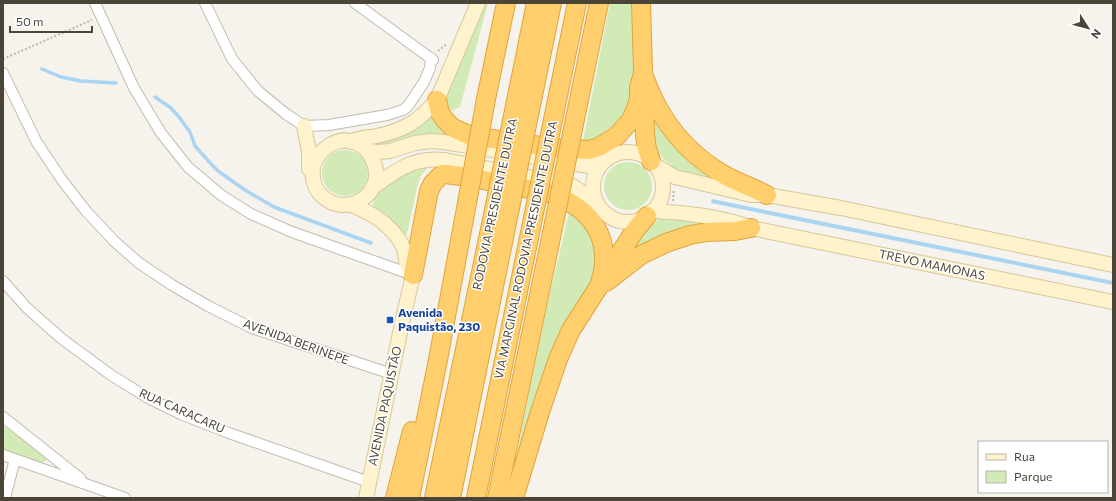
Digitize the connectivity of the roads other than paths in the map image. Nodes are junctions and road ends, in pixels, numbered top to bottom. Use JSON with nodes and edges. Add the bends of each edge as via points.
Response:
{"nodes":[{"id":1,"x":95,"y":3,"type":"edge"},
{"id":2,"x":205,"y":3,"type":"edge"},
{"id":3,"x":356,"y":3,"type":"edge"},
{"id":4,"x":478,"y":3,"type":"edge"},
{"id":5,"x":506,"y":3,"type":"edge"},
{"id":6,"x":536,"y":3,"type":"edge"},
{"id":7,"x":552,"y":3,"type":"edge"},
{"id":8,"x":577,"y":3,"type":"edge"},
{"id":9,"x":599,"y":3,"type":"edge"},
{"id":10,"x":641,"y":3,"type":"edge"},
{"id":11,"x":3,"y":72,"type":"edge"},
{"id":12,"x":643,"y":74,"type":"junction"},
{"id":13,"x":437,"y":100,"type":"junction"},
{"id":14,"x":523,"y":108,"type":"junction"},
{"id":15,"x":304,"y":126,"type":"junction"},
{"id":16,"x":351,"y":142,"type":"junction"},
{"id":17,"x":367,"y":150,"type":"junction"},
{"id":18,"x":605,"y":161,"type":"junction"},
{"id":19,"x":653,"y":164,"type":"junction"},
{"id":20,"x":313,"y":177,"type":"junction"},
{"id":21,"x":372,"y":188,"type":"junction"},
{"id":22,"x":768,"y":195,"type":"junction"},
{"id":23,"x":596,"y":202,"type":"junction"},
{"id":24,"x":350,"y":205,"type":"junction"},
{"id":25,"x":501,"y":211,"type":"junction"},
{"id":26,"x":650,"y":214,"type":"junction"},
{"id":27,"x":751,"y":228,"type":"junction"},
{"id":28,"x":1113,"y":265,"type":"edge"},
{"id":29,"x":413,"y":274,"type":"junction"},
{"id":30,"x":3,"y":281,"type":"edge"},
{"id":31,"x":599,"y":287,"type":"junction"},
{"id":32,"x":1113,"y":302,"type":"edge"},
{"id":33,"x":437,"y":365,"type":"junction"},
{"id":34,"x":392,"y":374,"type":"junction"},
{"id":35,"x":3,"y":417,"type":"edge"},
{"id":36,"x":3,"y":455,"type":"edge"},
{"id":37,"x":15,"y":459,"type":"junction"},
{"id":38,"x":369,"y":482,"type":"junction"},
{"id":39,"x":87,"y":484,"type":"junction"},
{"id":40,"x":6,"y":498,"type":"edge"},
{"id":41,"x":125,"y":498,"type":"edge"},
{"id":42,"x":366,"y":498,"type":"edge"},
{"id":43,"x":394,"y":498,"type":"edge"},
{"id":44,"x":410,"y":498,"type":"edge"},
{"id":45,"x":434,"y":498,"type":"edge"},
{"id":46,"x":451,"y":498,"type":"edge"},
{"id":47,"x":476,"y":498,"type":"edge"},
{"id":48,"x":497,"y":498,"type":"edge"},
{"id":49,"x":514,"y":498,"type":"edge"}],
"edges":[{"from":1,"to":29,"type":"street","via":[[134,88],[161,133],[188,167],[221,196],[251,214],[292,232]]},
{"from":2,"to":15,"type":"street","via":[[232,59],[249,81],[263,96]]},
{"from":3,"to":15,"type":"street","via":[[431,58],[430,68],[424,82],[403,110],[329,126]]},
{"from":4,"to":13,"type":"main road"},
{"from":5,"to":33,"type":"highway","bridge":true},
{"from":6,"to":14,"type":"highway","name":"RODOVIA PRESIDENTE DUTRA"},
{"from":7,"to":14,"type":"highway","name":"RODOVIA PRESIDENTE DUTRA"},
{"from":8,"to":47,"type":"highway","name":"VIA MARGINAL RODOVIA PRESIDENTE DUTRA","bridge":true},
{"from":9,"to":48,"type":"highway","bridge":true},
{"from":10,"to":12,"type":"highway"},
{"from":11,"to":34,"type":"street","name":"AVENIDA BERINEPE","via":[[36,141],[62,180],[86,211],[139,263],[208,306],[252,328]]},
{"from":12,"to":13,"type":"highway","via":[[639,99],[631,120],[617,136],[589,150],[471,136],[453,128],[445,120],[440,113]]},
{"from":12,"to":19,"type":"highway","via":[[645,135]]},
{"from":12,"to":22,"type":"highway","via":[[666,121],[691,151],[726,176]]},
{"from":13,"to":16,"type":"main road","via":[[418,120],[405,128],[357,138]]},
{"from":14,"to":25,"type":"highway","name":"RODOVIA PRESIDENTE DUTRA","bridge":true},
{"from":15,"to":20,"type":"main road","via":[[309,152],[308,167]]},
{"from":16,"to":17,"type":"main road"},
{"from":16,"to":20,"type":"main road","via":[[332,144],[321,152],[314,165]]},
{"from":17,"to":18,"type":"main road","via":[[390,151],[431,141],[590,166]]},
{"from":17,"to":21,"type":"main road","via":[[376,171]]},
{"from":18,"to":19,"type":"main road","via":[[616,154],[631,152],[645,157]]},
{"from":18,"to":23,"type":"main road","via":[[599,168],[593,185]]},
{"from":19,"to":22,"type":"main road","via":[[674,177],[751,195]]},
{"from":19,"to":26,"type":"main road","via":[[660,173],[662,186],[660,200]]},
{"from":20,"to":24,"type":"main road","via":[[317,189],[325,199],[336,204]]},
{"from":21,"to":23,"type":"main road","via":[[409,164],[435,159],[573,186]]},
{"from":21,"to":24,"type":"main road","via":[[364,198]]},
{"from":22,"to":28,"type":"main road"},
{"from":23,"to":26,"type":"main road","via":[[605,213],[616,220],[634,221]]},
{"from":24,"to":29,"type":"main road","via":[[386,224],[404,250]]},
{"from":25,"to":45,"type":"highway","name":"RODOVIA PRESIDENTE DUTRA"},
{"from":25,"to":46,"type":"highway","name":"RODOVIA PRESIDENTE DUTRA"},
{"from":26,"to":27,"type":"main road","name":"TREVO MAMONAS","via":[[667,212],[700,216],[737,222]]},
{"from":26,"to":31,"type":"highway","via":[[635,230]]},
{"from":27,"to":31,"type":"highway","via":[[690,235],[666,243],[641,256]]},
{"from":27,"to":32,"type":"main road","name":"TREVO MAMONAS"},
{"from":29,"to":31,"type":"highway","via":[[429,190],[442,174],[446,174],[549,193],[577,207],[598,229],[604,248],[604,264]]},
{"from":29,"to":34,"type":"main road","name":"AVENIDA PAQUISTÃO"},
{"from":30,"to":38,"type":"street","name":"RUA CARACARU","via":[[27,308],[62,339],[148,398],[184,415]]},
{"from":31,"to":49,"type":"highway","via":[[571,330],[558,359]]},
{"from":33,"to":43,"type":"highway","via":[[416,418]]},
{"from":33,"to":44,"type":"highway"},
{"from":34,"to":38,"type":"main road","name":"AVENIDA PAQUISTÃO"},
{"from":35,"to":39,"type":"street"},
{"from":36,"to":37,"type":"street"},
{"from":37,"to":39,"type":"street"},
{"from":37,"to":40,"type":"street"},
{"from":38,"to":42,"type":"main road","name":"AVENIDA PAQUISTÃO"},
{"from":39,"to":41,"type":"street"}]}
